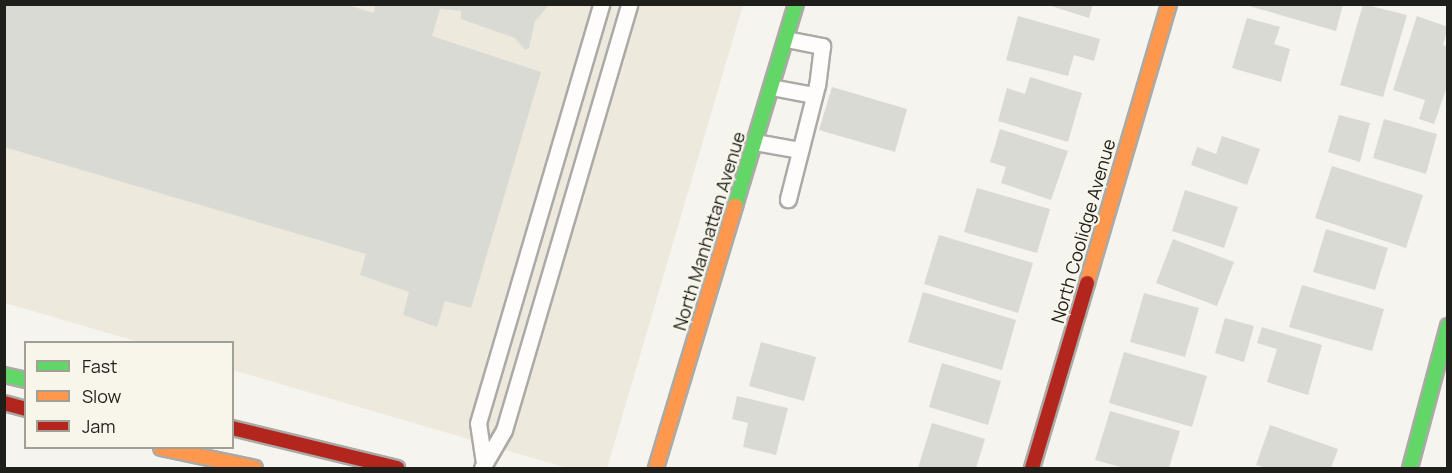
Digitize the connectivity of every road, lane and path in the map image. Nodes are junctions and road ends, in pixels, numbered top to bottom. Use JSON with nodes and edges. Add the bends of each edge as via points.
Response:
{"nodes":[{"id":1,"x":601,"y":4,"type":"edge"},
{"id":2,"x":629,"y":4,"type":"edge"},
{"id":3,"x":796,"y":4,"type":"edge"},
{"id":4,"x":1169,"y":4,"type":"edge"},
{"id":5,"x":786,"y":39,"type":"junction"},
{"id":6,"x":771,"y":87,"type":"junction"},
{"id":7,"x":814,"y":95,"type":"junction"},
{"id":8,"x":754,"y":142,"type":"junction"},
{"id":9,"x":800,"y":150,"type":"junction"},
{"id":10,"x":788,"y":199,"type":"dead end"},
{"id":11,"x":1448,"y":326,"type":"edge"},
{"id":12,"x":4,"y":375,"type":"edge"},
{"id":13,"x":24,"y":380,"type":"edge"},
{"id":14,"x":4,"y":403,"type":"edge"},
{"id":15,"x":24,"y":408,"type":"edge"},
{"id":16,"x":234,"y":428,"type":"edge"},
{"id":17,"x":170,"y":449,"type":"edge"},
{"id":18,"x":483,"y":466,"type":"edge"},
{"id":19,"x":255,"y":468,"type":"edge"},
{"id":20,"x":397,"y":468,"type":"edge"},
{"id":21,"x":656,"y":468,"type":"edge"},
{"id":22,"x":1032,"y":468,"type":"edge"},
{"id":23,"x":1410,"y":468,"type":"edge"}],
"edges":[{"from":1,"to":18,"type":"lane","via":[[478,423]]},
{"from":2,"to":18,"type":"lane","via":[[504,430]]},
{"from":3,"to":5,"type":"street","name":"North Manhattan Avenue"},
{"from":4,"to":22,"type":"street","name":"North Coolidge Avenue"},
{"from":5,"to":6,"type":"street","name":"North Manhattan Avenue"},
{"from":5,"to":7,"type":"lane","via":[[822,46]]},
{"from":6,"to":7,"type":"lane"},
{"from":6,"to":8,"type":"street","name":"North Manhattan Avenue"},
{"from":7,"to":9,"type":"lane"},
{"from":8,"to":9,"type":"lane"},
{"from":8,"to":21,"type":"street","name":"North Manhattan Avenue"},
{"from":9,"to":10,"type":"lane"},
{"from":11,"to":23,"type":"street"},
{"from":12,"to":13,"type":"street"},
{"from":14,"to":15,"type":"street"},
{"from":16,"to":20,"type":"street"},
{"from":17,"to":19,"type":"street"}]}
